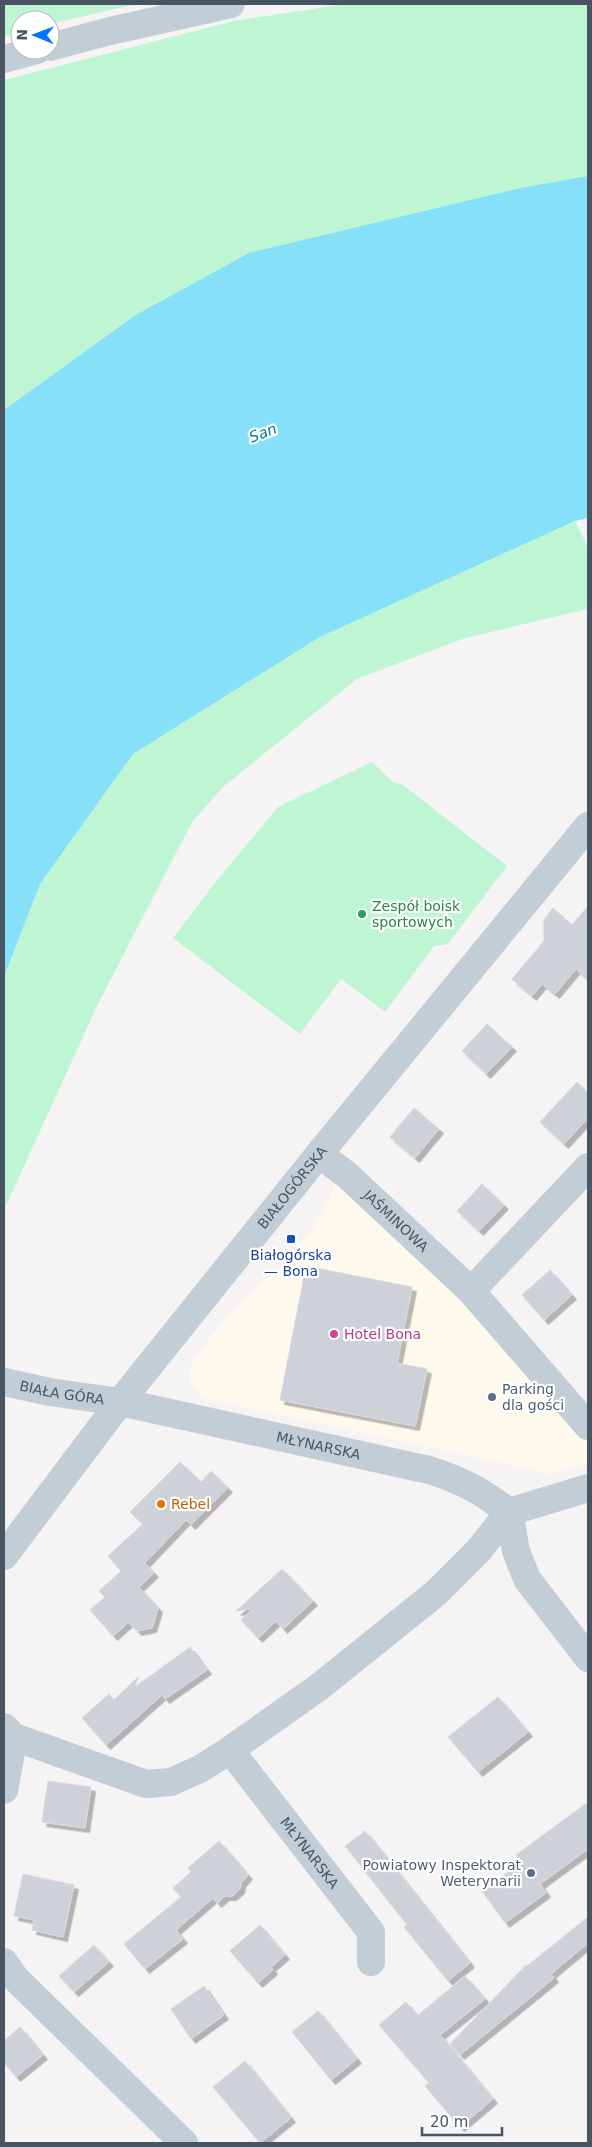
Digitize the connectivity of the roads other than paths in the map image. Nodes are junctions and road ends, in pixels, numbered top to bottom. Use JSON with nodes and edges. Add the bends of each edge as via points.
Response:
{"nodes":[{"id":1,"x":231,"y":4,"type":"edge"},
{"id":2,"x":60,"y":44,"type":"edge"},
{"id":3,"x":588,"y":826,"type":"edge"},
{"id":4,"x":319,"y":1154,"type":"junction"},
{"id":5,"x":588,"y":1167,"type":"edge"},
{"id":6,"x":471,"y":1291,"type":"junction"},
{"id":7,"x":4,"y":1382,"type":"edge"},
{"id":8,"x":120,"y":1402,"type":"junction"},
{"id":9,"x":588,"y":1426,"type":"edge"},
{"id":10,"x":588,"y":1488,"type":"edge"},
{"id":11,"x":509,"y":1512,"type":"junction"},
{"id":12,"x":4,"y":1556,"type":"edge"},
{"id":13,"x":588,"y":1658,"type":"edge"},
{"id":14,"x":9,"y":1732,"type":"edge"},
{"id":15,"x":230,"y":1750,"type":"junction"},
{"id":16,"x":4,"y":1790,"type":"edge"},
{"id":17,"x":4,"y":1962,"type":"edge"},
{"id":18,"x":371,"y":1962,"type":"dead end"},
{"id":19,"x":184,"y":2143,"type":"edge"}],
"edges":[{"from":1,"to":2,"type":"street"},
{"from":3,"to":4,"type":"street","name":"BIAŁOGÓRSKA"},
{"from":4,"to":6,"type":"street","name":"JAŚMINOWA","via":[[347,1175]]},
{"from":4,"to":8,"type":"street","name":"BIAŁOGÓRSKA"},
{"from":5,"to":6,"type":"street"},
{"from":6,"to":9,"type":"street","name":"JAŚMINOWA"},
{"from":7,"to":8,"type":"street","name":"BIAŁA GÓRA"},
{"from":8,"to":11,"type":"street","name":"MŁYNARSKA","via":[[428,1470],[478,1489]]},
{"from":8,"to":12,"type":"street","name":"BIAŁOGÓRSKA"},
{"from":10,"to":11,"type":"street"},
{"from":11,"to":13,"type":"street","via":[[516,1551],[527,1579]]},
{"from":11,"to":15,"type":"street","via":[[479,1550],[436,1593],[319,1688]]},
{"from":14,"to":15,"type":"street","via":[[146,1784],[171,1782]]},
{"from":14,"to":16,"type":"street"},
{"from":15,"to":18,"type":"street","name":"MŁYNARSKA","via":[[371,1932]]},
{"from":17,"to":19,"type":"street","via":[[16,1979]]}]}
